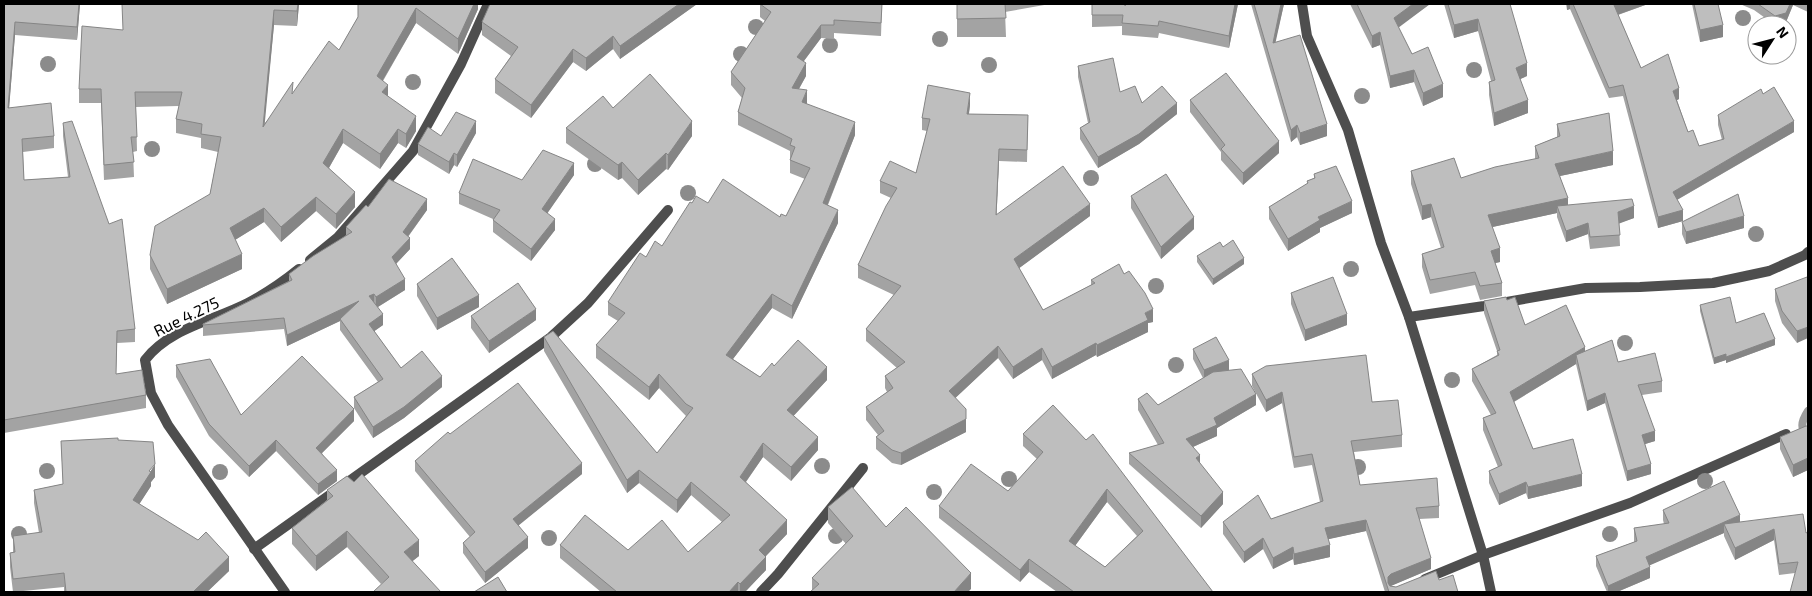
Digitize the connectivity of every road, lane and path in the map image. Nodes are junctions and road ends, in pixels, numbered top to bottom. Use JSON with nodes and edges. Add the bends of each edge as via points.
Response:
{"nodes":[{"id":1,"x":488,"y":4,"type":"edge"},
{"id":2,"x":1302,"y":4,"type":"edge"},
{"id":3,"x":668,"y":210,"type":"dead end"},
{"id":4,"x":1808,"y":252,"type":"edge"},
{"id":5,"x":1409,"y":317,"type":"junction"},
{"id":6,"x":1786,"y":434,"type":"edge"},
{"id":7,"x":863,"y":468,"type":"dead end"},
{"id":8,"x":254,"y":549,"type":"junction"},
{"id":9,"x":1483,"y":555,"type":"junction"},
{"id":10,"x":1419,"y":582,"type":"edge"},
{"id":11,"x":285,"y":592,"type":"edge"},
{"id":12,"x":761,"y":592,"type":"edge"},
{"id":13,"x":1491,"y":592,"type":"edge"}],
"edges":[{"from":1,"to":8,"type":"street","name":"Rue 4.275","via":[[461,64],[413,151],[338,237],[288,278],[248,303],[175,334],[154,348],[145,360],[151,393],[168,424]]},
{"from":2,"to":5,"type":"street","via":[[1307,36],[1348,130],[1381,243]]},
{"from":3,"to":8,"type":"street","via":[[588,303],[551,337]]},
{"from":4,"to":5,"type":"street","via":[[1768,270],[1713,283],[1586,288]]},
{"from":5,"to":9,"type":"street"},
{"from":6,"to":9,"type":"street","via":[[1630,503]]},
{"from":7,"to":12,"type":"street"},
{"from":8,"to":11,"type":"street","name":"Rue 4.275"},
{"from":9,"to":10,"type":"street"},
{"from":9,"to":13,"type":"street"}]}
